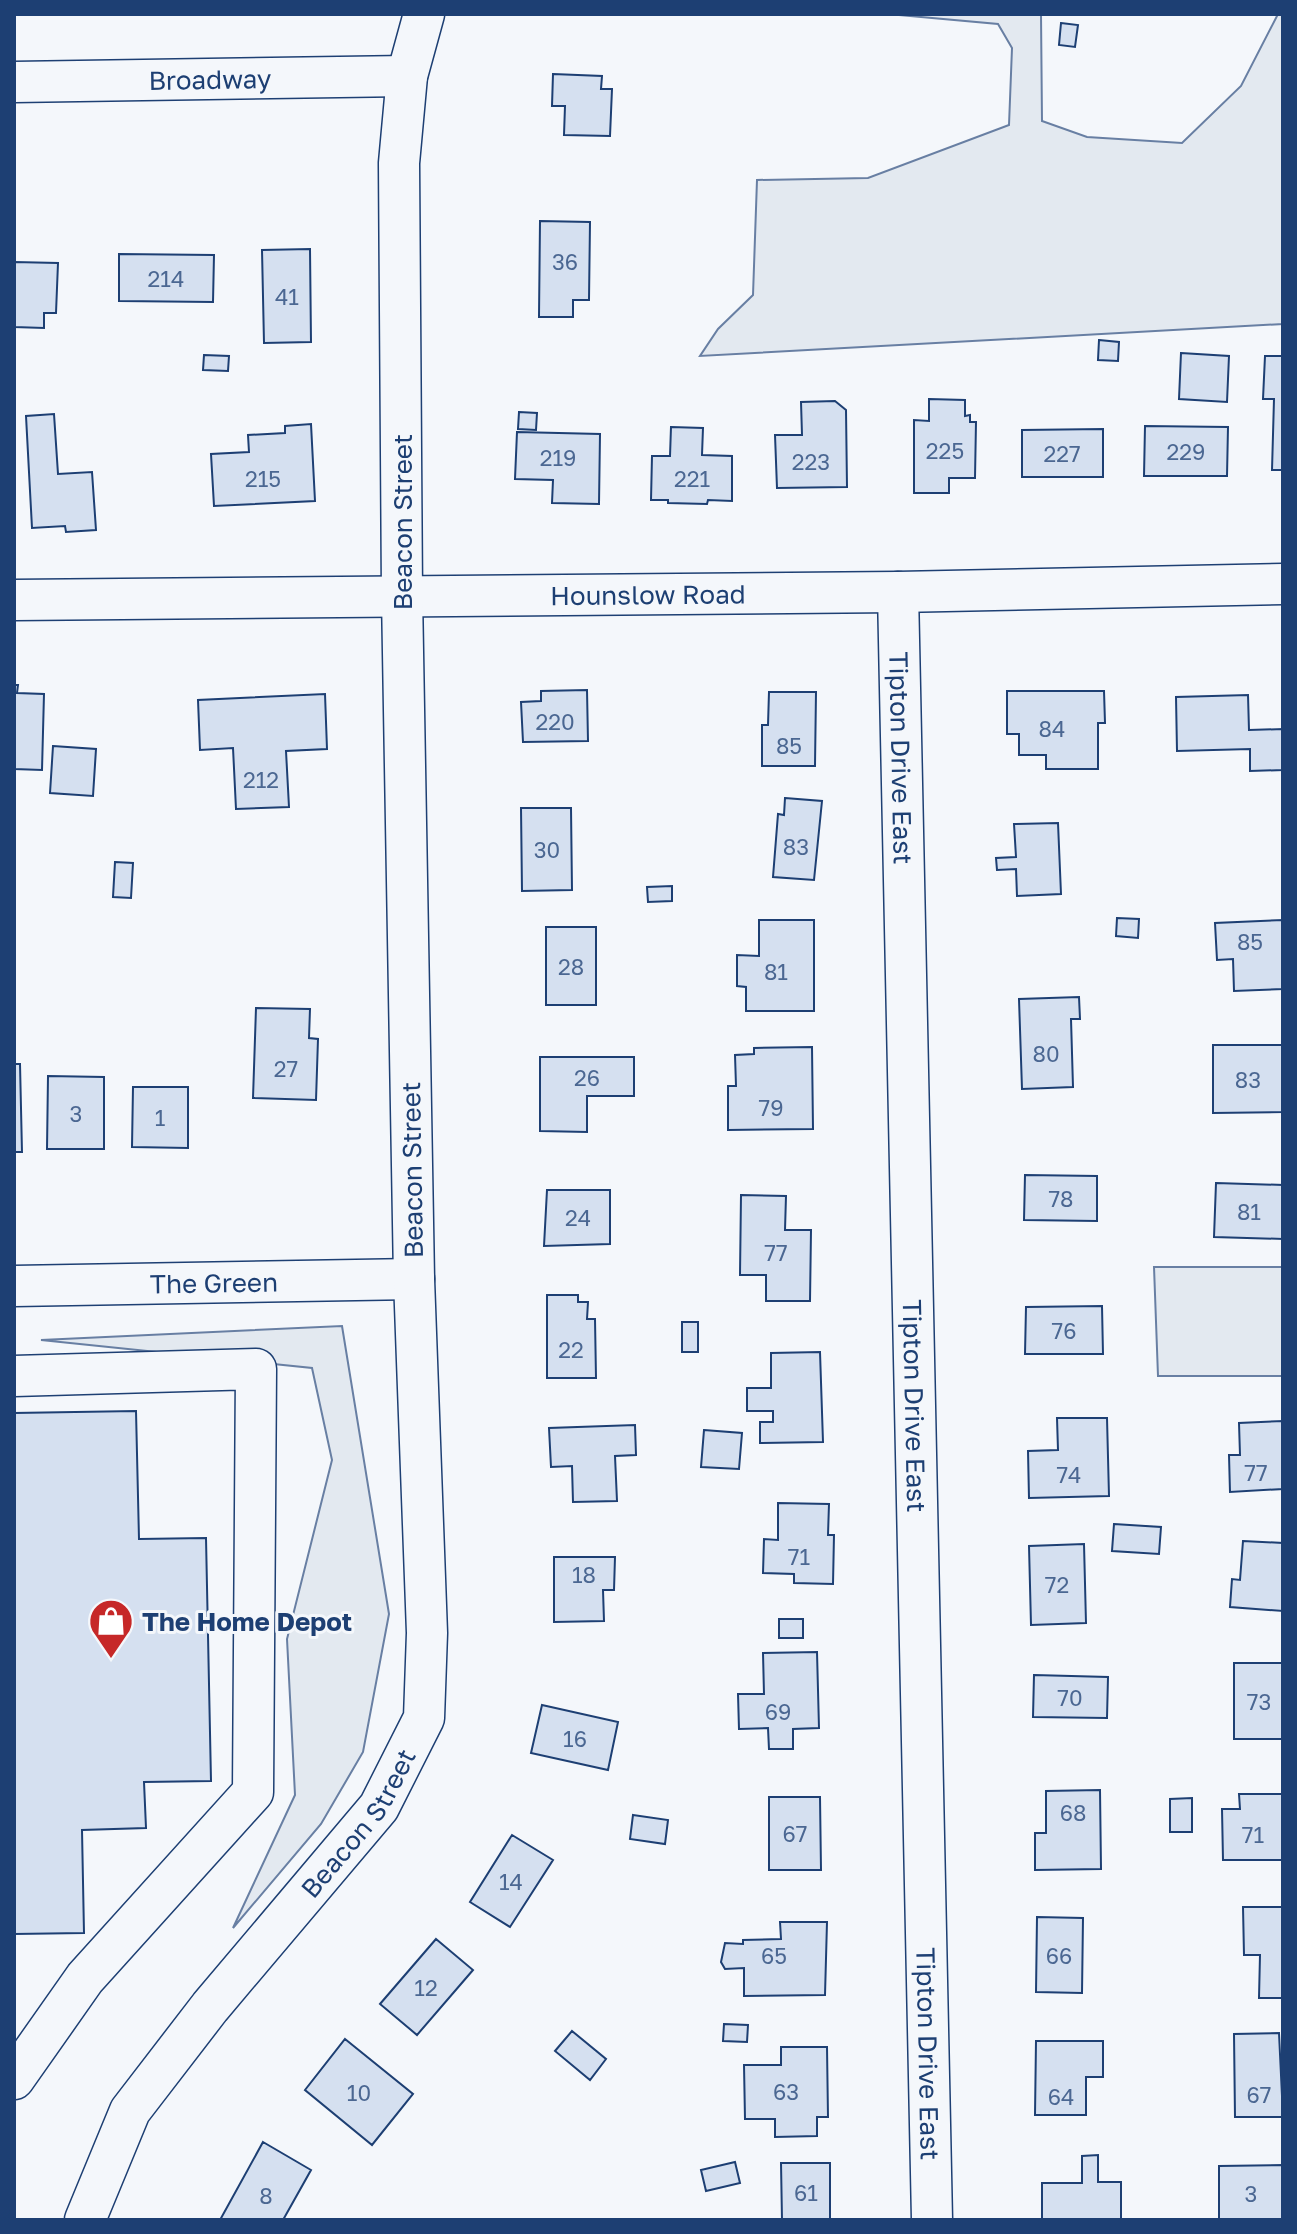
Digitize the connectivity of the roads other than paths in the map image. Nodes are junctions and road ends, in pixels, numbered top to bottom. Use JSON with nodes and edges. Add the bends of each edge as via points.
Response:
{"nodes":[{"id":1,"x":424,"y":14,"type":"edge"},
{"id":2,"x":407,"y":76,"type":"junction"},
{"id":3,"x":14,"y":82,"type":"edge"},
{"id":4,"x":1283,"y":584,"type":"edge"},
{"id":5,"x":898,"y":592,"type":"junction"},
{"id":6,"x":402,"y":595,"type":"junction"},
{"id":7,"x":14,"y":600,"type":"edge"},
{"id":8,"x":414,"y":1279,"type":"junction"},
{"id":9,"x":14,"y":1286,"type":"edge"},
{"id":10,"x":14,"y":1376,"type":"edge"},
{"id":11,"x":14,"y":2079,"type":"edge"},
{"id":12,"x":85,"y":2220,"type":"edge"},
{"id":13,"x":932,"y":2220,"type":"edge"}],
"edges":[{"from":1,"to":2,"type":"street","name":"Beacon Street"},
{"from":2,"to":3,"type":"street","name":"Broadway"},
{"from":2,"to":6,"type":"street","name":"Beacon Street","via":[[399,163]]},
{"from":4,"to":5,"type":"street","name":"Hounslow Road"},
{"from":5,"to":6,"type":"street","name":"Hounslow Road"},
{"from":5,"to":13,"type":"street","name":"Tipton Drive East"},
{"from":6,"to":7,"type":"street","name":"Hounslow Road"},
{"from":6,"to":8,"type":"street","name":"Beacon Street"},
{"from":8,"to":9,"type":"street","name":"The Green"},
{"from":8,"to":12,"type":"street","name":"Beacon Street","via":[[427,1633],[424,1718],[379,1807],[210,2007],[130,2111]]},
{"from":10,"to":11,"type":"street","via":[[256,1369],[253,1792],[85,1978]]}]}
